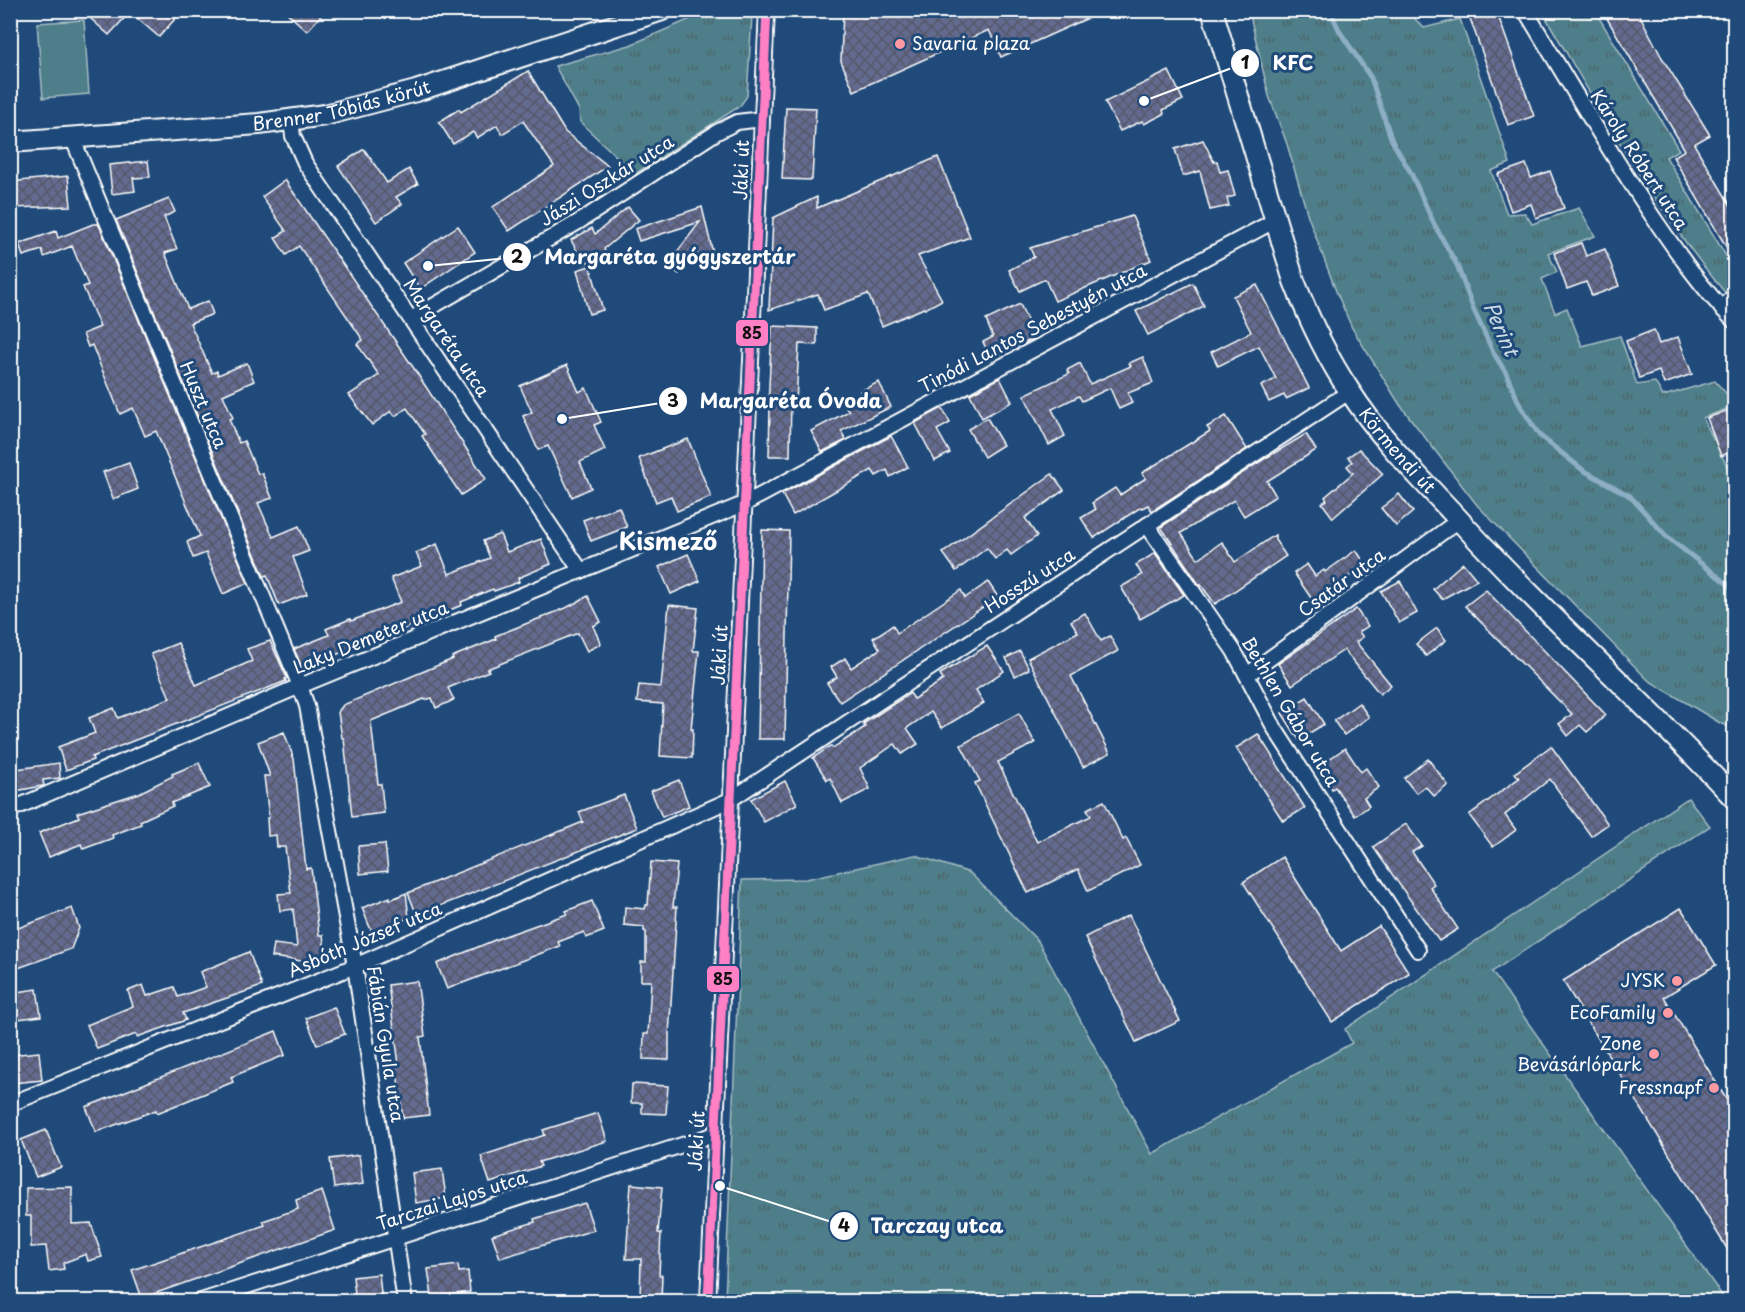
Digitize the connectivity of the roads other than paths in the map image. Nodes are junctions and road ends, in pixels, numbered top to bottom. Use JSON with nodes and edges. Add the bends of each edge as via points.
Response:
{"nodes":[{"id":1,"x":662,"y":10,"type":"edge"},
{"id":2,"x":767,"y":10,"type":"edge"},
{"id":3,"x":1212,"y":10,"type":"edge"},
{"id":4,"x":1525,"y":10,"type":"edge"},
{"id":5,"x":762,"y":119,"type":"junction"},
{"id":6,"x":291,"y":121,"type":"junction"},
{"id":7,"x":72,"y":137,"type":"junction"},
{"id":8,"x":10,"y":142,"type":"edge"},
{"id":9,"x":1274,"y":221,"type":"junction"},
{"id":10,"x":1734,"y":296,"type":"edge"},
{"id":11,"x":1721,"y":308,"type":"junction"},
{"id":12,"x":411,"y":319,"type":"junction"},
{"id":13,"x":1734,"y":321,"type":"edge"},
{"id":14,"x":1349,"y":392,"type":"junction"},
{"id":15,"x":746,"y":503,"type":"junction"},
{"id":16,"x":1459,"y":520,"type":"junction"},
{"id":17,"x":1147,"y":525,"type":"junction"},
{"id":18,"x":581,"y":572,"type":"junction"},
{"id":19,"x":1247,"y":675,"type":"junction"},
{"id":20,"x":300,"y":686,"type":"junction"},
{"id":21,"x":1734,"y":798,"type":"edge"},
{"id":22,"x":730,"y":800,"type":"junction"},
{"id":23,"x":10,"y":810,"type":"edge"},
{"id":24,"x":1418,"y":950,"type":"dead end"},
{"id":25,"x":355,"y":966,"type":"junction"},
{"id":26,"x":10,"y":1104,"type":"edge"},
{"id":27,"x":716,"y":1134,"type":"junction"},
{"id":28,"x":396,"y":1239,"type":"junction"},
{"id":29,"x":198,"y":1302,"type":"edge"},
{"id":30,"x":405,"y":1302,"type":"edge"},
{"id":31,"x":708,"y":1302,"type":"edge"}],
"edges":[{"from":1,"to":6,"type":"street","name":"Brenner Tóbiás körút","via":[[416,91]]},
{"from":2,"to":5,"type":"street","name":"Jáki út"},
{"from":3,"to":9,"type":"street","name":"Körmendi út"},
{"from":4,"to":11,"type":"street","name":"Károly Róbert utca","via":[[1627,179]]},
{"from":5,"to":12,"type":"street","name":"Jászi Oszkár utca","via":[[737,122],[717,132],[580,220]]},
{"from":5,"to":15,"type":"street","name":"Jáki út"},
{"from":6,"to":7,"type":"street","name":"Brenner Tóbiás körút"},
{"from":6,"to":12,"type":"street","name":"Margaréta utca","via":[[305,163]]},
{"from":7,"to":8,"type":"street","name":"Brenner Tóbiás körút"},
{"from":7,"to":20,"type":"street","name":"Huszt utca"},
{"from":9,"to":14,"type":"street","name":"Körmendi út","via":[[1308,316]]},
{"from":9,"to":15,"type":"street","name":"Tinódi Lantos Sebestyén utca"},
{"from":10,"to":11,"type":"street"},
{"from":11,"to":13,"type":"street","name":"Károly Róbert utca"},
{"from":12,"to":18,"type":"street","name":"Margaréta utca"},
{"from":14,"to":16,"type":"street","name":"Körmendi út"},
{"from":14,"to":17,"type":"street","name":"Hosszú utca"},
{"from":15,"to":18,"type":"street","name":"Laky Demeter utca"},
{"from":15,"to":22,"type":"street","name":"Jáki út"},
{"from":16,"to":19,"type":"street","name":"Csatár utca"},
{"from":16,"to":21,"type":"street","name":"Körmendi út"},
{"from":17,"to":19,"type":"street","name":"Bethlen Gábor utca"},
{"from":17,"to":22,"type":"street","name":"Hosszú utca"},
{"from":18,"to":20,"type":"street","name":"Laky Demeter utca"},
{"from":19,"to":24,"type":"street","name":"Bethlen Gábor utca","via":[[1275,729]]},
{"from":20,"to":23,"type":"street","name":"Laky Demeter utca"},
{"from":20,"to":25,"type":"street","name":"Fábián Gyula utca","via":[[307,706]]},
{"from":22,"to":25,"type":"street","name":"Asbóth József utca"},
{"from":22,"to":27,"type":"street","name":"Jáki út"},
{"from":25,"to":26,"type":"street","name":"Asbóth József utca"},
{"from":25,"to":28,"type":"street","name":"Fábián Gyula utca"},
{"from":27,"to":28,"type":"street","name":"Tarczai Lajos utca"},
{"from":27,"to":31,"type":"street","name":"Jáki út"},
{"from":28,"to":29,"type":"street","name":"Tarczai Lajos utca"},
{"from":28,"to":30,"type":"street","name":"Fábián Gyula utca"}]}
